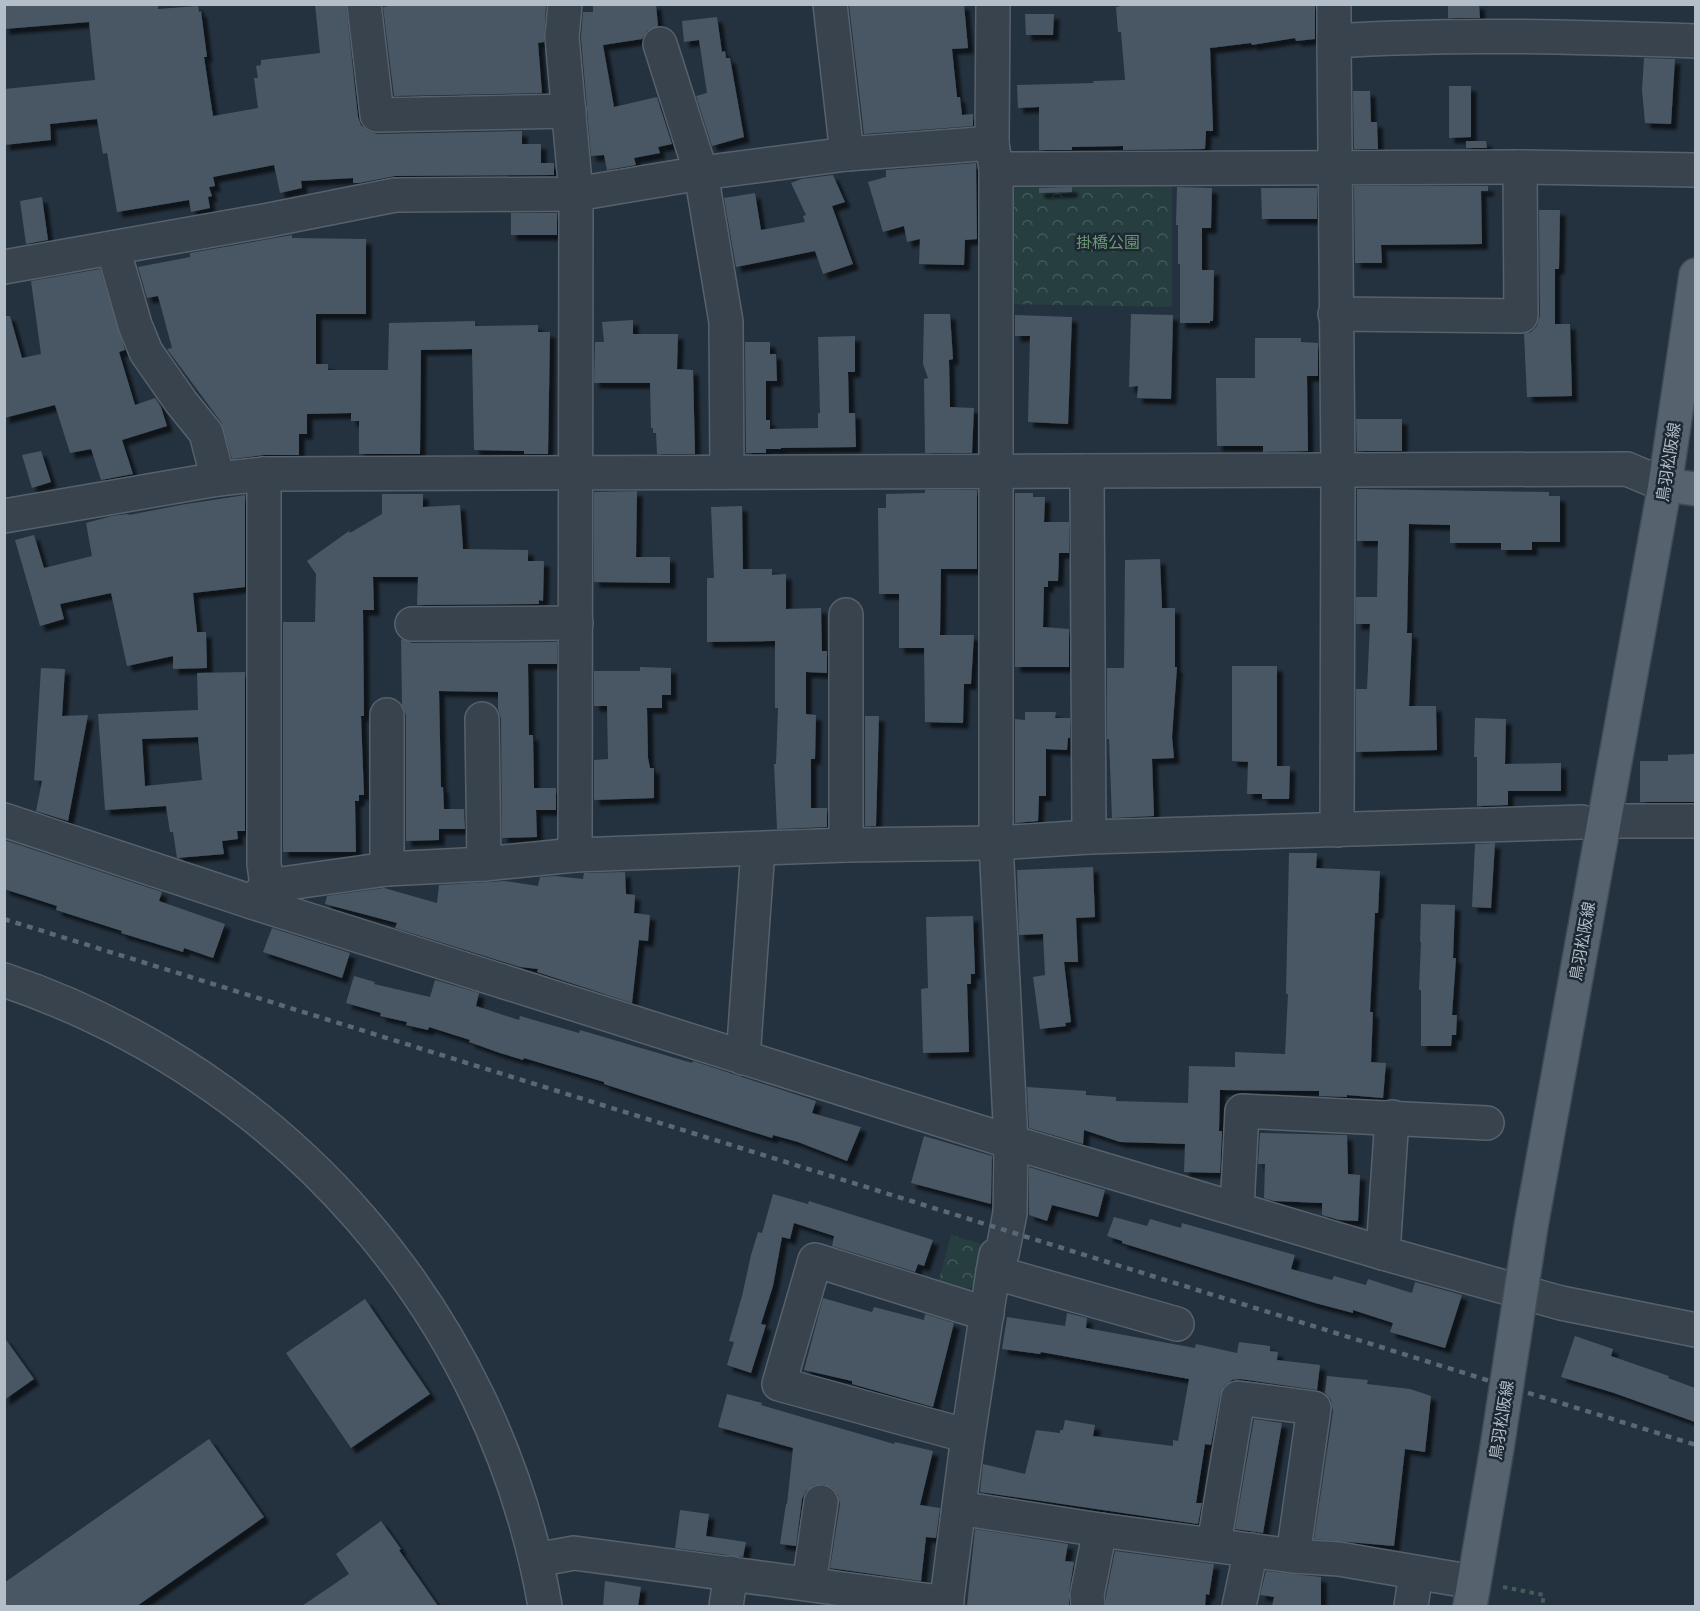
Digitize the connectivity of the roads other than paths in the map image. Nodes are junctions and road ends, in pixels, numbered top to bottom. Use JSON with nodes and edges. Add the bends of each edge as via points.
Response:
{"nodes":[{"id":1,"x":364,"y":4,"type":"edge"},
{"id":2,"x":565,"y":4,"type":"edge"},
{"id":3,"x":830,"y":4,"type":"edge"},
{"id":4,"x":993,"y":4,"type":"edge"},
{"id":5,"x":1334,"y":4,"type":"edge"},
{"id":6,"x":1695,"y":40,"type":"edge"},
{"id":7,"x":1334,"y":41,"type":"junction"},
{"id":8,"x":660,"y":44,"type":"dead end"},
{"id":9,"x":569,"y":111,"type":"junction"},
{"id":10,"x":847,"y":154,"type":"junction"},
{"id":11,"x":994,"y":156,"type":"junction"},
{"id":12,"x":1520,"y":167,"type":"junction"},
{"id":13,"x":1335,"y":169,"type":"junction"},
{"id":14,"x":1695,"y":170,"type":"edge"},
{"id":15,"x":701,"y":173,"type":"junction"},
{"id":16,"x":576,"y":194,"type":"junction"},
{"id":17,"x":112,"y":248,"type":"junction"},
{"id":18,"x":4,"y":267,"type":"edge"},
{"id":19,"x":1695,"y":275,"type":"edge"},
{"id":20,"x":1335,"y":314,"type":"junction"},
{"id":21,"x":1338,"y":470,"type":"junction"},
{"id":22,"x":576,"y":471,"type":"junction"},
{"id":23,"x":1087,"y":471,"type":"junction"},
{"id":24,"x":727,"y":472,"type":"junction"},
{"id":25,"x":995,"y":472,"type":"junction"},
{"id":26,"x":264,"y":474,"type":"junction"},
{"id":27,"x":218,"y":478,"type":"junction"},
{"id":28,"x":1680,"y":487,"type":"edge"},
{"id":29,"x":4,"y":516,"type":"edge"},
{"id":30,"x":846,"y":615,"type":"dead end"},
{"id":31,"x":576,"y":623,"type":"junction"},
{"id":32,"x":412,"y":624,"type":"dead end"},
{"id":33,"x":387,"y":715,"type":"dead end"},
{"id":34,"x":482,"y":719,"type":"dead end"},
{"id":35,"x":4,"y":820,"type":"edge"},
{"id":36,"x":1618,"y":821,"type":"dead end"},
{"id":37,"x":1695,"y":821,"type":"edge"},
{"id":38,"x":1582,"y":822,"type":"dead end"},
{"id":39,"x":1337,"y":830,"type":"junction"},
{"id":40,"x":1089,"y":837,"type":"junction"},
{"id":41,"x":996,"y":843,"type":"junction"},
{"id":42,"x":846,"y":845,"type":"junction"},
{"id":43,"x":758,"y":849,"type":"junction"},
{"id":44,"x":575,"y":855,"type":"junction"},
{"id":45,"x":484,"y":864,"type":"junction"},
{"id":46,"x":387,"y":869,"type":"junction"},
{"id":47,"x":260,"y":894,"type":"junction"},
{"id":48,"x":4,"y":980,"type":"edge"},
{"id":49,"x":743,"y":1058,"type":"junction"},
{"id":50,"x":1392,"y":1117,"type":"junction"},
{"id":51,"x":1487,"y":1123,"type":"dead end"},
{"id":52,"x":1011,"y":1142,"type":"junction"},
{"id":53,"x":1237,"y":1209,"type":"junction"},
{"id":54,"x":1383,"y":1253,"type":"junction"},
{"id":55,"x":993,"y":1272,"type":"junction"},
{"id":56,"x":987,"y":1314,"type":"junction"},
{"id":57,"x":1177,"y":1324,"type":"dead end"},
{"id":58,"x":1695,"y":1330,"type":"edge"},
{"id":59,"x":968,"y":1436,"type":"junction"},
{"id":60,"x":821,"y":1502,"type":"dead end"},
{"id":61,"x":959,"y":1508,"type":"junction"},
{"id":62,"x":1100,"y":1530,"type":"junction"},
{"id":63,"x":1214,"y":1544,"type":"junction"},
{"id":64,"x":1251,"y":1550,"type":"junction"},
{"id":65,"x":1293,"y":1556,"type":"junction"},
{"id":66,"x":536,"y":1560,"type":"junction"},
{"id":67,"x":731,"y":1573,"type":"junction"},
{"id":68,"x":1416,"y":1573,"type":"junction"},
{"id":69,"x":809,"y":1584,"type":"junction"},
{"id":70,"x":1463,"y":1593,"type":"edge"},
{"id":71,"x":947,"y":1605,"type":"edge"},
{"id":72,"x":545,"y":1606,"type":"edge"},
{"id":73,"x":726,"y":1606,"type":"edge"},
{"id":74,"x":1088,"y":1606,"type":"edge"},
{"id":75,"x":1239,"y":1606,"type":"edge"},
{"id":76,"x":1412,"y":1606,"type":"edge"}],
"edges":[{"from":1,"to":9,"type":"street","via":[[377,115]]},
{"from":2,"to":9,"type":"street","via":[[562,37]]},
{"from":3,"to":10,"type":"street"},
{"from":4,"to":11,"type":"street"},
{"from":5,"to":7,"type":"street"},
{"from":6,"to":7,"type":"street"},
{"from":7,"to":13,"type":"street"},
{"from":8,"to":15,"type":"street"},
{"from":9,"to":16,"type":"street"},
{"from":10,"to":11,"type":"street"},
{"from":10,"to":15,"type":"street"},
{"from":11,"to":13,"type":"street"},
{"from":11,"to":25,"type":"street"},
{"from":12,"to":13,"type":"street"},
{"from":12,"to":14,"type":"street"},
{"from":12,"to":20,"type":"street","via":[[1521,316]]},
{"from":13,"to":20,"type":"street"},
{"from":15,"to":16,"type":"street"},
{"from":15,"to":24,"type":"street","via":[[726,322]]},
{"from":16,"to":17,"type":"street","via":[[395,195]]},
{"from":16,"to":22,"type":"street"},
{"from":17,"to":18,"type":"street"},
{"from":17,"to":27,"type":"street","via":[[146,352],[206,433]]},
{"from":19,"to":28,"type":"main road","name":"鳥羽松阪線"},
{"from":20,"to":21,"type":"street"},
{"from":21,"to":23,"type":"street"},
{"from":21,"to":28,"type":"street","via":[[1627,469]]},
{"from":21,"to":39,"type":"street"},
{"from":22,"to":24,"type":"street"},
{"from":22,"to":26,"type":"street"},
{"from":22,"to":31,"type":"street"},
{"from":23,"to":25,"type":"street"},
{"from":23,"to":40,"type":"street"},
{"from":24,"to":25,"type":"street"},
{"from":25,"to":41,"type":"street"},
{"from":26,"to":27,"type":"street"},
{"from":26,"to":47,"type":"street","via":[[264,864]]},
{"from":27,"to":29,"type":"street"},
{"from":28,"to":70,"type":"main road","name":"鳥羽松阪線","bridge":true,"via":[[1531,1226],[1497,1448]]},
{"from":30,"to":42,"type":"street"},
{"from":31,"to":32,"type":"street"},
{"from":31,"to":44,"type":"street"},
{"from":33,"to":46,"type":"street"},
{"from":34,"to":45,"type":"street"},
{"from":35,"to":47,"type":"street"},
{"from":36,"to":37,"type":"street"},
{"from":38,"to":39,"type":"street"},
{"from":39,"to":40,"type":"street"},
{"from":40,"to":41,"type":"street"},
{"from":41,"to":42,"type":"street"},
{"from":41,"to":52,"type":"street"},
{"from":42,"to":43,"type":"street"},
{"from":43,"to":44,"type":"street"},
{"from":43,"to":49,"type":"street"},
{"from":44,"to":45,"type":"street"},
{"from":45,"to":46,"type":"street"},
{"from":46,"to":47,"type":"street"},
{"from":47,"to":49,"type":"street"},
{"from":48,"to":66,"type":"street","via":[[94,1015],[205,1079],[282,1138],[359,1215],[418,1291],[468,1376],[504,1456]]},
{"from":49,"to":52,"type":"street"},
{"from":50,"to":51,"type":"street"},
{"from":50,"to":53,"type":"street","via":[[1242,1111]]},
{"from":50,"to":54,"type":"street"},
{"from":52,"to":53,"type":"street"},
{"from":52,"to":55,"type":"street","via":[[1010,1213],[1002,1254],[996,1255]]},
{"from":53,"to":54,"type":"street"},
{"from":54,"to":58,"type":"street","via":[[1561,1303]]},
{"from":55,"to":56,"type":"street"},
{"from":55,"to":57,"type":"street"},
{"from":56,"to":59,"type":"street"},
{"from":56,"to":59,"type":"street","via":[[815,1260],[779,1384]]},
{"from":59,"to":61,"type":"street"},
{"from":60,"to":69,"type":"street"},
{"from":61,"to":62,"type":"street"},
{"from":61,"to":71,"type":"street"},
{"from":62,"to":63,"type":"street"},
{"from":62,"to":74,"type":"street"},
{"from":63,"to":64,"type":"street"},
{"from":63,"to":65,"type":"street","via":[[1238,1398],[1314,1408]]},
{"from":64,"to":65,"type":"street"},
{"from":64,"to":75,"type":"street"},
{"from":65,"to":68,"type":"street","via":[[1339,1559]]},
{"from":66,"to":67,"type":"street","via":[[574,1553]]},
{"from":66,"to":72,"type":"street"},
{"from":67,"to":69,"type":"street"},
{"from":67,"to":73,"type":"street"},
{"from":68,"to":70,"type":"street"},
{"from":68,"to":76,"type":"street"},
{"from":69,"to":71,"type":"street"}]}
